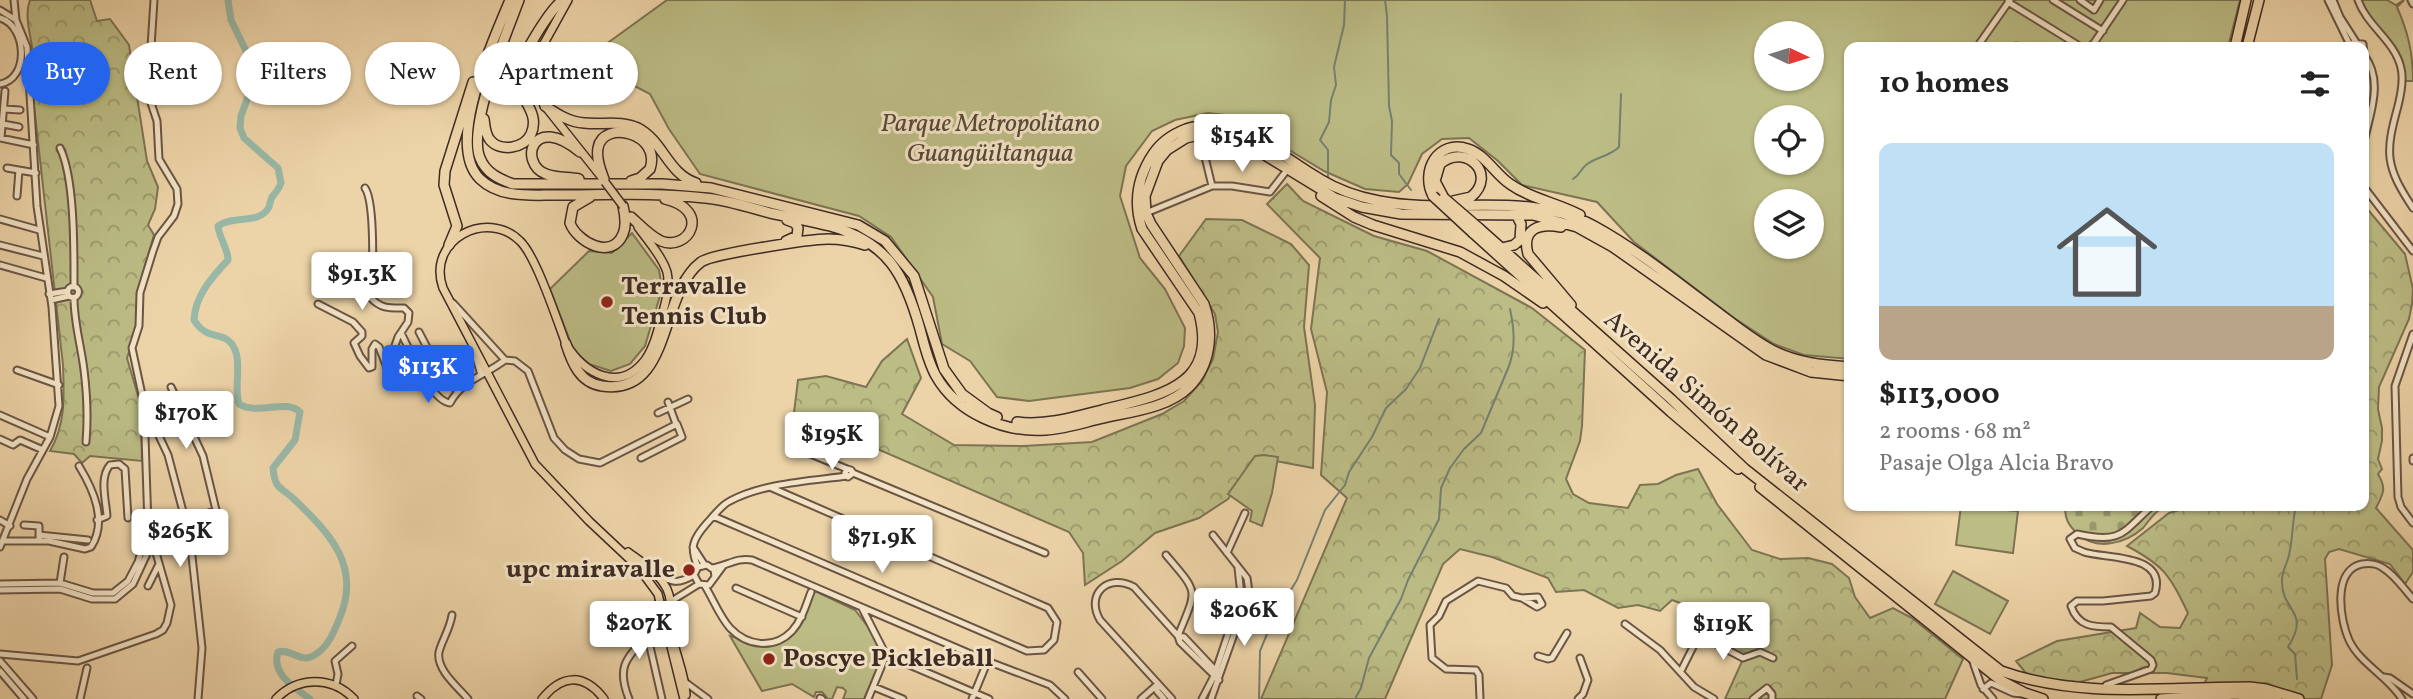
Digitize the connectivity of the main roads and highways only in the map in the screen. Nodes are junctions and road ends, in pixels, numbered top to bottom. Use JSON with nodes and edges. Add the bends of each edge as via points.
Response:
{"nodes":[{"id":1,"x":510,"y":0,"type":"edge"},
{"id":2,"x":519,"y":0,"type":"edge"},
{"id":3,"x":566,"y":0,"type":"edge"},
{"id":4,"x":2246,"y":0,"type":"edge"},
{"id":5,"x":2259,"y":0,"type":"edge"},
{"id":6,"x":493,"y":42,"type":"edge"},
{"id":7,"x":503,"y":42,"type":"edge"},
{"id":8,"x":535,"y":42,"type":"edge"},
{"id":9,"x":2236,"y":42,"type":"edge"},
{"id":10,"x":2248,"y":42,"type":"edge"},
{"id":11,"x":474,"y":81,"type":"edge"},
{"id":12,"x":475,"y":105,"type":"edge"},
{"id":13,"x":484,"y":105,"type":"edge"},
{"id":14,"x":485,"y":105,"type":"edge"},
{"id":15,"x":528,"y":105,"type":"edge"},
{"id":16,"x":545,"y":106,"type":"junction"},
{"id":17,"x":580,"y":152,"type":"junction"},
{"id":18,"x":1299,"y":177,"type":"junction"},
{"id":19,"x":605,"y":182,"type":"junction"},
{"id":20,"x":591,"y":184,"type":"junction"},
{"id":21,"x":623,"y":184,"type":"junction"},
{"id":22,"x":711,"y":188,"type":"junction"},
{"id":23,"x":594,"y":195,"type":"junction"},
{"id":24,"x":649,"y":195,"type":"junction"},
{"id":25,"x":623,"y":206,"type":"junction"},
{"id":26,"x":1420,"y":206,"type":"junction"},
{"id":27,"x":769,"y":212,"type":"junction"},
{"id":28,"x":1516,"y":214,"type":"junction"},
{"id":29,"x":631,"y":217,"type":"junction"},
{"id":30,"x":1592,"y":229,"type":"junction"},
{"id":31,"x":1477,"y":231,"type":"junction"},
{"id":32,"x":449,"y":245,"type":"junction"},
{"id":33,"x":876,"y":248,"type":"junction"},
{"id":34,"x":1502,"y":248,"type":"junction"},
{"id":35,"x":703,"y":260,"type":"junction"},
{"id":36,"x":1571,"y":321,"type":"junction"},
{"id":37,"x":1590,"y":328,"type":"junction"},
{"id":38,"x":566,"y":344,"type":"junction"},
{"id":39,"x":1844,"y":365,"type":"edge"},
{"id":40,"x":1844,"y":375,"type":"edge"},
{"id":41,"x":576,"y":506,"type":"junction"},
{"id":42,"x":667,"y":625,"type":"junction"},
{"id":43,"x":1974,"y":655,"type":"junction"},
{"id":44,"x":276,"y":699,"type":"edge"},
{"id":45,"x":354,"y":699,"type":"edge"},
{"id":46,"x":542,"y":699,"type":"edge"},
{"id":47,"x":604,"y":699,"type":"edge"},
{"id":48,"x":685,"y":699,"type":"edge"},
{"id":49,"x":2043,"y":699,"type":"edge"},
{"id":50,"x":2161,"y":699,"type":"edge"},
{"id":51,"x":2277,"y":699,"type":"edge"},
{"id":52,"x":2299,"y":699,"type":"edge"}],
"edges":[{"from":1,"to":6,"type":"highway"},
{"from":2,"to":7,"type":"highway"},
{"from":3,"to":8,"type":"highway","via":[[557,4]]},
{"from":3,"to":16,"type":"main road","via":[[532,65],[532,87]]},
{"from":4,"to":9,"type":"highway"},
{"from":5,"to":10,"type":"highway"},
{"from":11,"to":32,"type":"highway","via":[[445,171],[444,185],[457,226]]},
{"from":12,"to":23,"type":"highway","via":[[466,146],[470,165],[492,188],[505,193]]},
{"from":13,"to":20,"type":"highway","via":[[477,149],[495,176],[513,184]]},
{"from":14,"to":15,"type":"highway","via":[[485,126],[492,142],[508,148],[519,146],[533,129]]},
{"from":16,"to":17,"type":"main road"},
{"from":16,"to":22,"type":"highway","via":[[575,121],[618,123],[641,130],[682,177]]},
{"from":17,"to":19,"type":"main road"},
{"from":17,"to":20,"type":"highway","via":[[552,136],[535,143],[531,155],[544,173]]},
{"from":18,"to":28,"type":"highway","via":[[1335,198],[1379,211]]},
{"from":18,"to":33,"type":"highway","via":[[1242,141],[1211,132],[1175,144],[1158,161],[1147,186],[1146,212],[1204,304],[1210,326],[1204,363],[1189,387],[1170,400],[1057,429],[1027,430],[1000,424],[965,408],[950,395],[927,355],[905,281]]},
{"from":18,"to":36,"type":"highway","via":[[1354,217],[1460,252]]},
{"from":19,"to":21,"type":"highway","via":[[598,145],[605,137],[622,132],[643,141],[652,159],[646,174]]},
{"from":19,"to":25,"type":"main road","bridge":true},
{"from":20,"to":21,"type":"highway"},
{"from":21,"to":22,"type":"highway"},
{"from":22,"to":26,"type":"highway","via":[[858,225],[885,241],[914,276],[944,369],[962,394],[988,413],[1028,424],[1162,394],[1181,384],[1198,360],[1203,336],[1199,313],[1150,243],[1137,214],[1140,180],[1147,163],[1168,138],[1199,125],[1232,127],[1350,193]]},
{"from":23,"to":24,"type":"highway"},
{"from":23,"to":25,"type":"highway","via":[[577,203],[570,217],[575,232],[594,246],[613,246],[621,238]]},
{"from":24,"to":27,"type":"highway","via":[[705,198]]},
{"from":24,"to":29,"type":"highway","via":[[686,208],[692,219],[687,235],[665,242]]},
{"from":25,"to":29,"type":"main road"},
{"from":26,"to":30,"type":"highway","via":[[1532,208],[1570,216]]},
{"from":26,"to":31,"type":"highway","bridge":true,"via":[[1467,199],[1476,194],[1481,177],[1473,161],[1450,157],[1440,164],[1435,181],[1444,198]]},
{"from":27,"to":33,"type":"highway","via":[[856,235]]},
{"from":27,"to":35,"type":"highway","via":[[795,223],[797,236],[715,250]]},
{"from":28,"to":30,"type":"highway"},
{"from":28,"to":34,"type":"highway","via":[[1520,240]]},
{"from":29,"to":38,"type":"main road","via":[[662,261],[668,282],[650,350],[635,369],[612,377],[586,368]]},
{"from":30,"to":31,"type":"highway","bridge":true,"via":[[1580,214],[1513,186],[1468,149],[1446,150],[1431,163],[1428,181],[1433,196]]},
{"from":30,"to":37,"type":"highway","via":[[1549,225],[1532,230],[1526,245],[1528,254]]},
{"from":30,"to":39,"type":"highway","via":[[1633,250],[1772,350],[1803,362]]},
{"from":30,"to":40,"type":"highway","via":[[1766,355],[1811,372]]},
{"from":31,"to":34,"type":"highway","name":"Avenida Simón Bolívar"},
{"from":31,"to":36,"type":"highway","name":"Avenida Simón Bolívar"},
{"from":32,"to":38,"type":"main road","via":[[478,229],[498,229],[514,236],[533,260]]},
{"from":32,"to":41,"type":"main road","via":[[439,273],[484,374],[535,464]]},
{"from":33,"to":35,"type":"highway","via":[[824,239]]},
{"from":34,"to":37,"type":"highway","name":"Avenida Simón Bolívar"},
{"from":35,"to":38,"type":"highway","via":[[682,283],[654,360],[638,377],[615,386],[594,385],[576,369]]},
{"from":36,"to":43,"type":"highway","name":"Avenida Simón Bolívar","via":[[1781,505]]},
{"from":37,"to":43,"type":"highway","name":"Avenida Simón Bolívar","via":[[1745,469]]},
{"from":41,"to":42,"type":"main road","via":[[644,575]]},
{"from":41,"to":42,"type":"main road","via":[[657,574],[671,601]]},
{"from":42,"to":48,"type":"main road"},
{"from":42,"to":48,"type":"main road","via":[[686,683]]},
{"from":43,"to":49,"type":"highway","name":"Avenida Simón Bolívar","via":[[2000,680]]},
{"from":43,"to":52,"type":"highway","name":"Avenida Simón Bolívar","via":[[2016,680],[2058,694],[2249,687]]},
{"from":44,"to":45,"type":"main road","via":[[297,684],[317,682],[336,685]]},
{"from":46,"to":47,"type":"main road","via":[[556,684],[577,680],[595,687]]},
{"from":50,"to":51,"type":"highway","via":[[2236,694]]}]}
